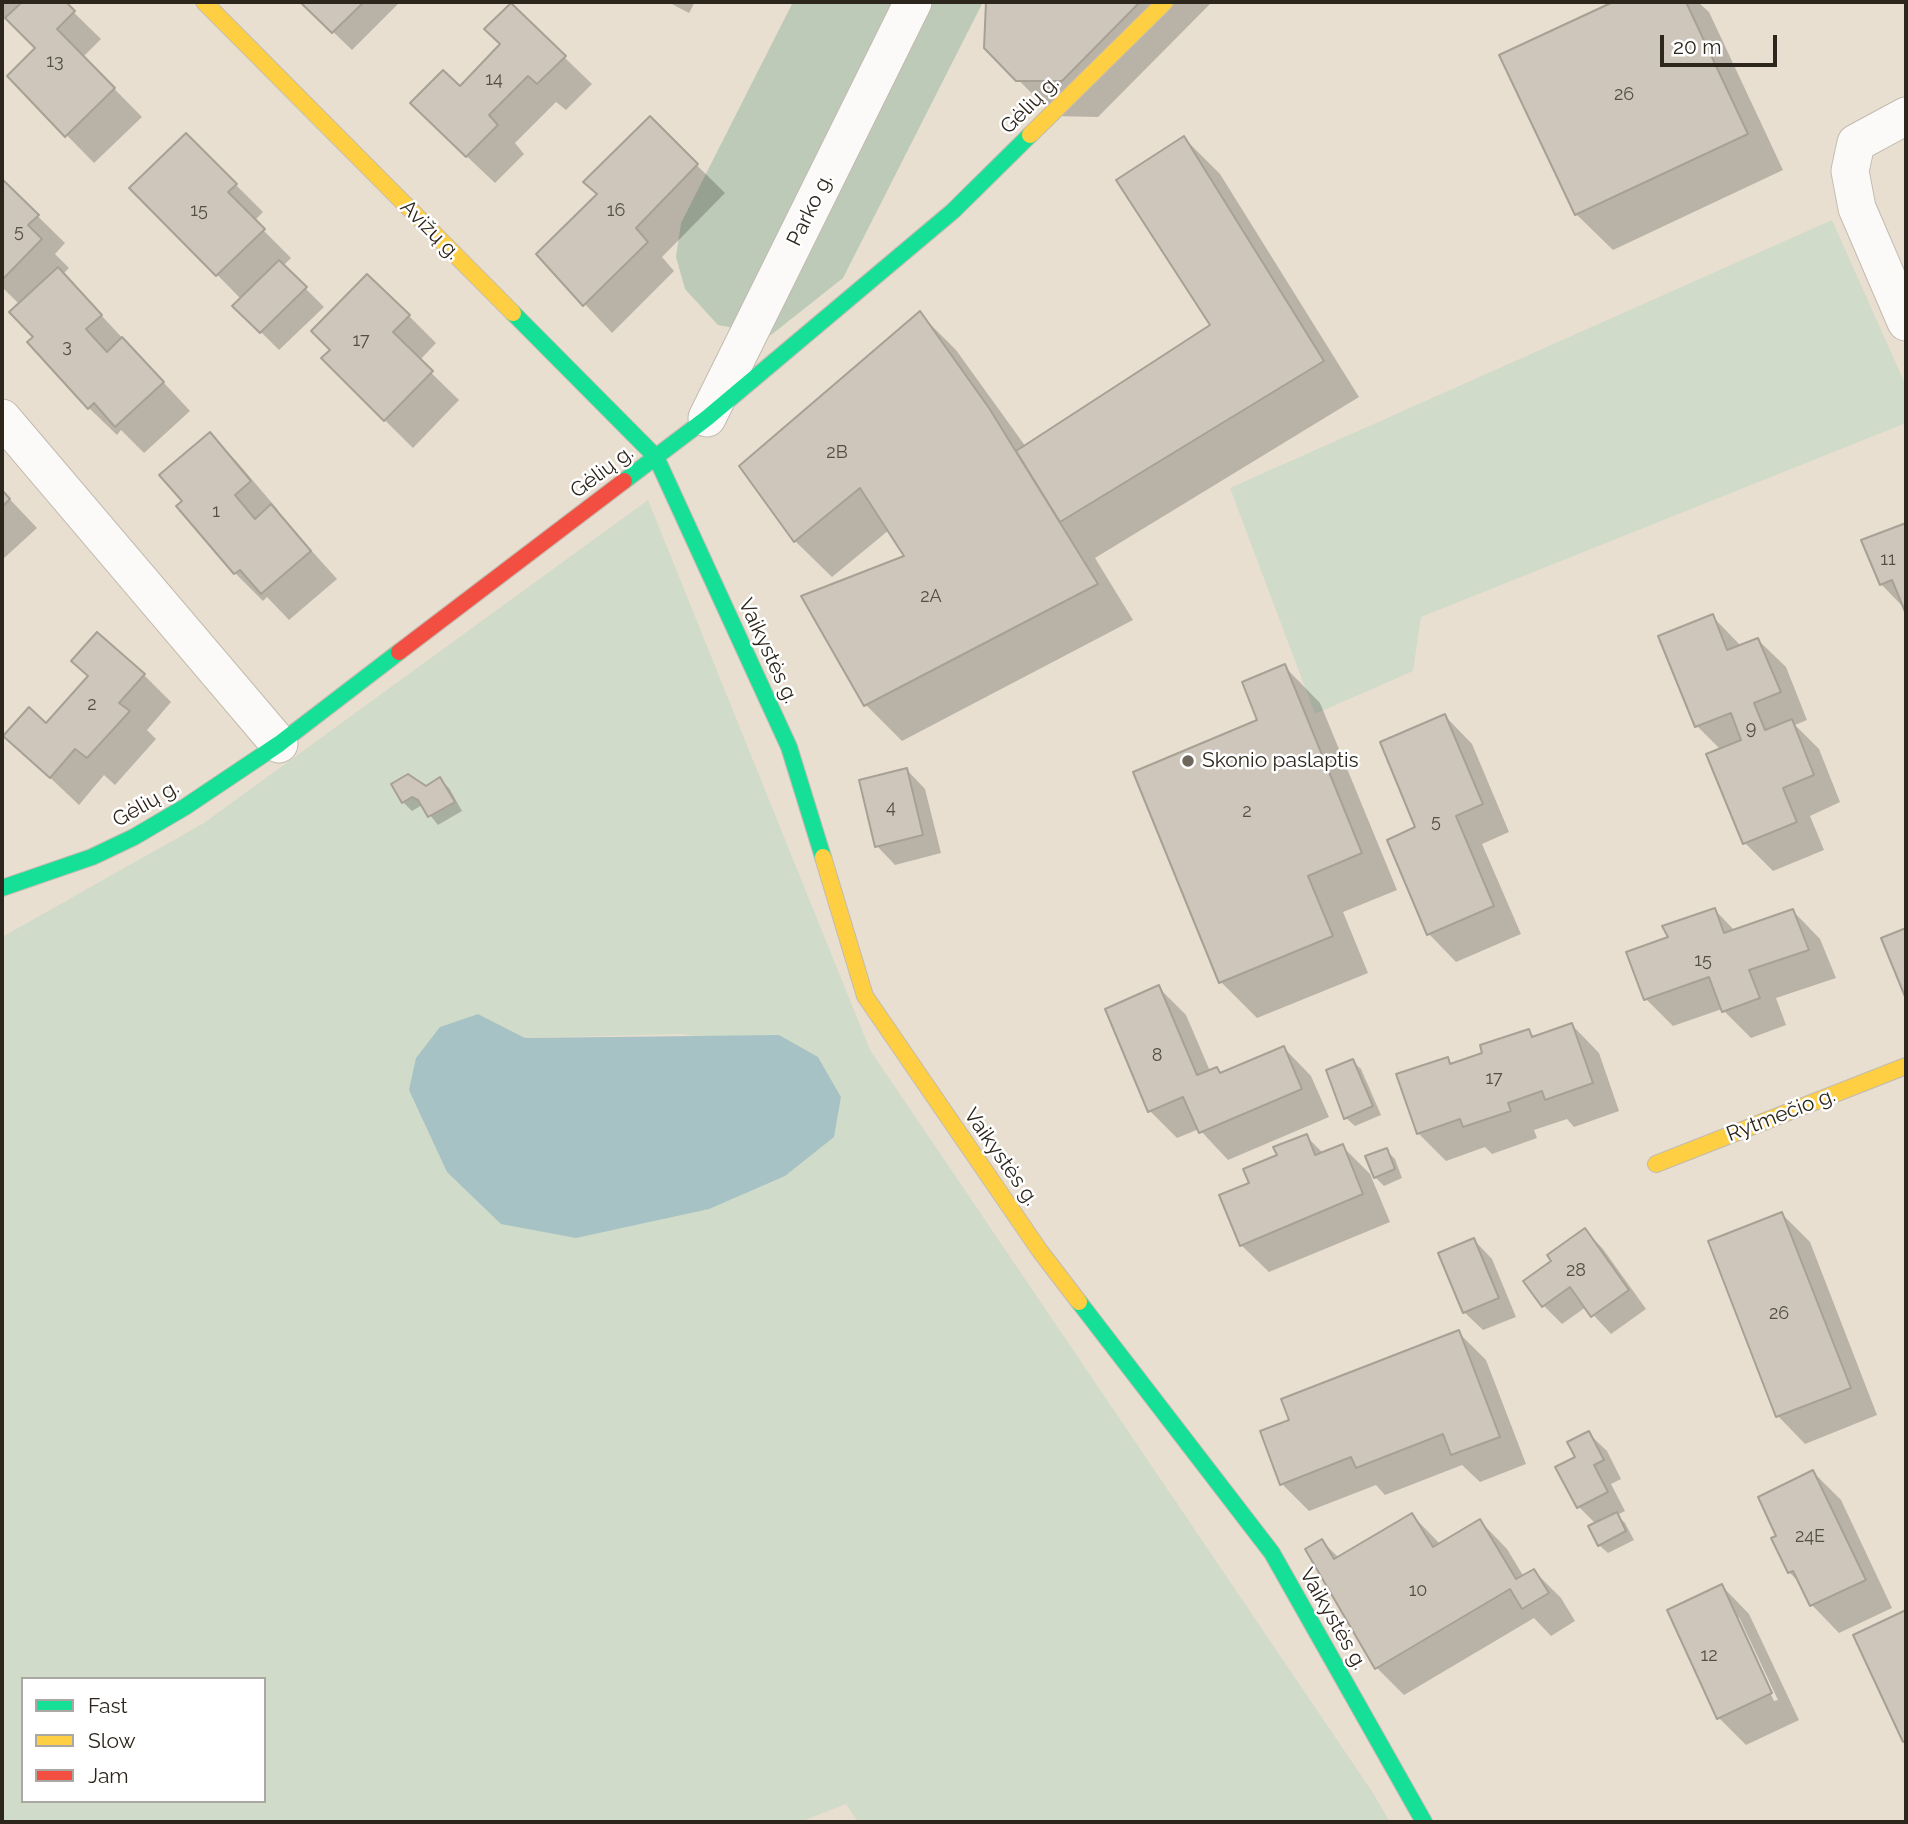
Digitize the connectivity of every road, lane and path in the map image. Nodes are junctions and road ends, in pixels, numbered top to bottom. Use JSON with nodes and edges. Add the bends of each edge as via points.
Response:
{"nodes":[{"id":1,"x":204,"y":2,"type":"edge"},
{"id":2,"x":913,"y":2,"type":"edge"},
{"id":3,"x":1165,"y":2,"type":"edge"},
{"id":4,"x":1906,"y":116,"type":"edge"},
{"id":5,"x":1906,"y":323,"type":"edge"},
{"id":6,"x":2,"y":418,"type":"edge"},
{"id":7,"x":707,"y":418,"type":"junction"},
{"id":8,"x":656,"y":457,"type":"junction"},
{"id":9,"x":279,"y":744,"type":"junction"},
{"id":10,"x":2,"y":888,"type":"edge"},
{"id":11,"x":1906,"y":1066,"type":"edge"},
{"id":12,"x":1656,"y":1164,"type":"dead end"},
{"id":13,"x":1424,"y":1822,"type":"edge"}],
"edges":[{"from":1,"to":8,"type":"street","name":"Avižų g."},
{"from":2,"to":7,"type":"street","name":"Parko g."},
{"from":3,"to":7,"type":"street","name":"Gėlių g.","via":[[953,211]]},
{"from":4,"to":5,"type":"street","via":[[1856,143],[1850,171],[1857,208]]},
{"from":6,"to":9,"type":"street"},
{"from":7,"to":8,"type":"street","name":"Gėlių g."},
{"from":8,"to":9,"type":"street","name":"Gėlių g."},
{"from":8,"to":13,"type":"street","name":"Vaikystės g.","via":[[789,747],[865,996],[1040,1251],[1272,1553]]},
{"from":9,"to":10,"type":"street","name":"Gėlių g.","via":[[135,837]]},
{"from":11,"to":12,"type":"street","name":"Rytmečio g."}]}
